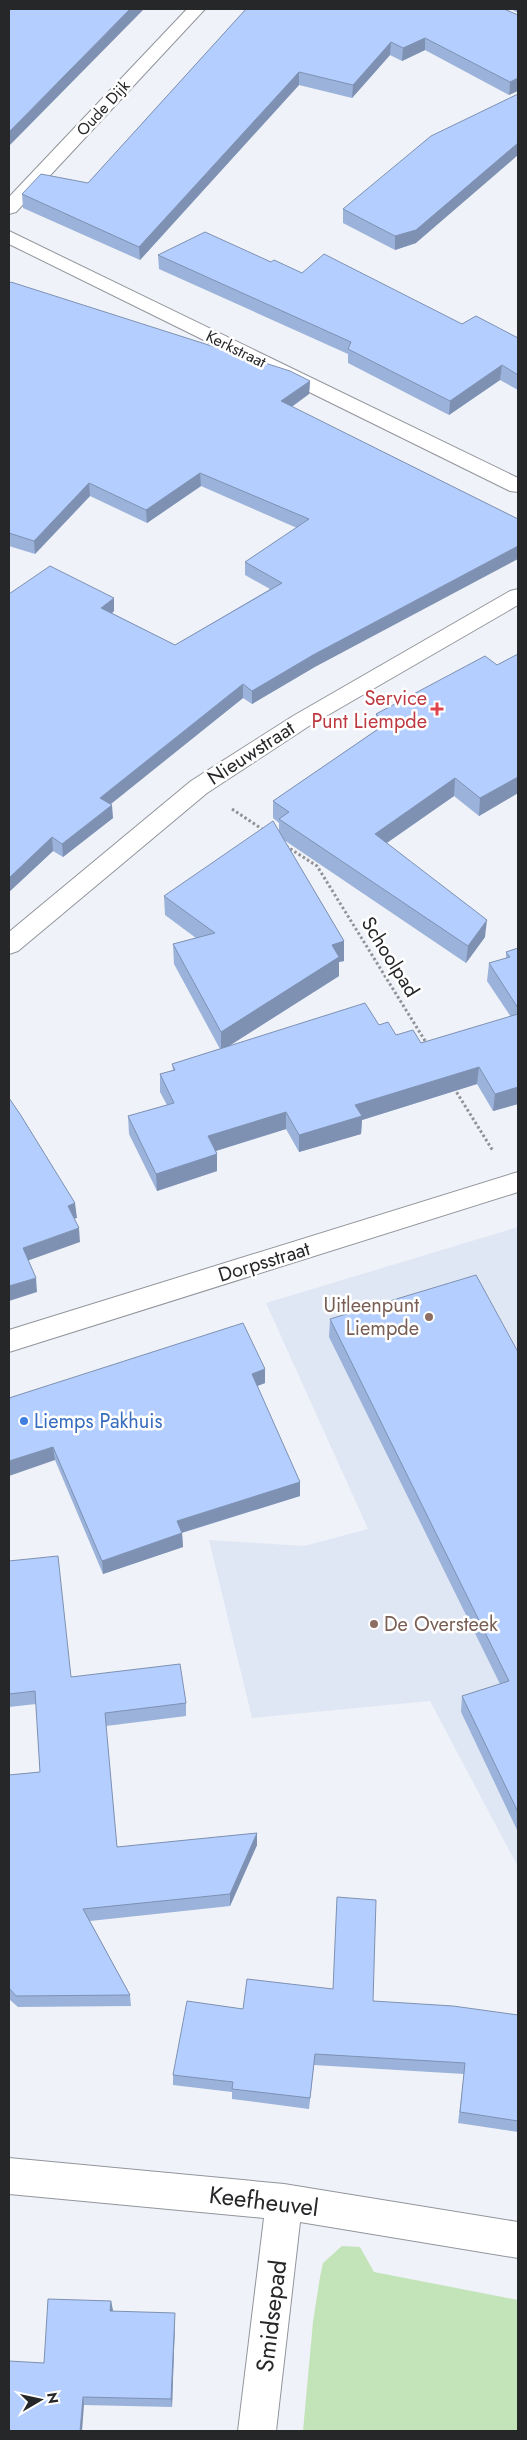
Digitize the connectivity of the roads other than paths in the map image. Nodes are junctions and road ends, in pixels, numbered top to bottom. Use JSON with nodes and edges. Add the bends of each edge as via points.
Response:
{"nodes":[{"id":1,"x":196,"y":9,"type":"edge"},
{"id":2,"x":9,"y":208,"type":"edge"},
{"id":3,"x":9,"y":237,"type":"edge"},
{"id":4,"x":518,"y":486,"type":"edge"},
{"id":5,"x":518,"y":596,"type":"edge"},
{"id":6,"x":9,"y":944,"type":"edge"},
{"id":7,"x":516,"y":1183,"type":"edge"},
{"id":8,"x":9,"y":1341,"type":"edge"},
{"id":9,"x":9,"y":2176,"type":"edge"},
{"id":10,"x":284,"y":2202,"type":"junction"},
{"id":11,"x":518,"y":2240,"type":"edge"},
{"id":12,"x":257,"y":2431,"type":"edge"}],
"edges":[{"from":1,"to":2,"type":"street","name":"Oude Dijk"},
{"from":3,"to":4,"type":"street","name":"Kerkstraat"},
{"from":5,"to":6,"type":"street","name":"Nieuwstraat","via":[[301,721],[199,787]]},
{"from":7,"to":8,"type":"street","name":"Dorpsstraat"},
{"from":9,"to":10,"type":"street","name":"Keefheuvel"},
{"from":10,"to":11,"type":"street","name":"Keefheuvel"},
{"from":10,"to":12,"type":"street","name":"Smidsepad"}]}
